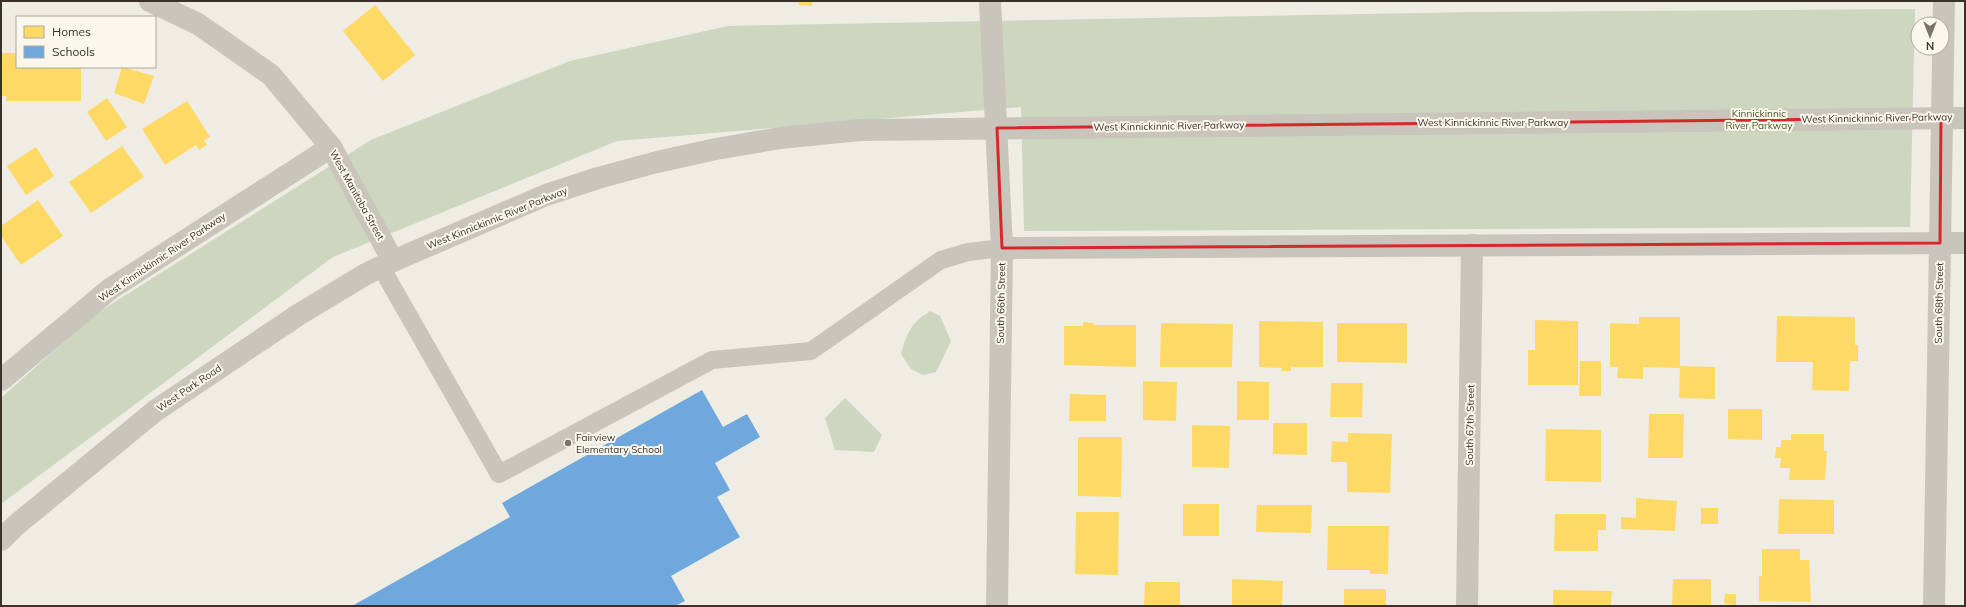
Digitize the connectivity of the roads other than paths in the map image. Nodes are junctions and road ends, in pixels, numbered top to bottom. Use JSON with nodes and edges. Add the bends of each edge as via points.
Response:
{"nodes":[{"id":1,"x":150,"y":1,"type":"edge"},
{"id":2,"x":990,"y":1,"type":"edge"},
{"id":3,"x":1944,"y":1,"type":"edge"},
{"id":4,"x":1941,"y":118,"type":"junction"},
{"id":5,"x":1965,"y":118,"type":"edge"},
{"id":6,"x":997,"y":128,"type":"junction"},
{"id":7,"x":332,"y":147,"type":"junction"},
{"id":8,"x":1940,"y":243,"type":"junction"},
{"id":9,"x":1965,"y":243,"type":"edge"},
{"id":10,"x":1472,"y":244,"type":"junction"},
{"id":11,"x":1002,"y":248,"type":"junction"},
{"id":12,"x":387,"y":264,"type":"junction"},
{"id":13,"x":1,"y":380,"type":"edge"},
{"id":14,"x":1,"y":540,"type":"edge"},
{"id":15,"x":997,"y":606,"type":"edge"},
{"id":16,"x":1467,"y":606,"type":"edge"},
{"id":17,"x":1934,"y":606,"type":"edge"}],
"edges":[{"from":1,"to":7,"type":"street","name":"West Manitoba Street","via":[[198,24],[271,75]]},
{"from":2,"to":6,"type":"street","name":"South 66th Street"},
{"from":3,"to":4,"type":"street","name":"South 68th Street"},
{"from":4,"to":5,"type":"street","name":"West Kinnickinnic River Parkway"},
{"from":4,"to":6,"type":"street","name":"West Kinnickinnic River Parkway"},
{"from":4,"to":8,"type":"street","name":"South 68th Street"},
{"from":6,"to":11,"type":"street","name":"South 66th Street"},
{"from":6,"to":12,"type":"street","name":"West Kinnickinnic River Parkway","via":[[860,130],[780,138],[657,162],[546,195]]},
{"from":7,"to":12,"type":"street","name":"West Manitoba Street"},
{"from":7,"to":13,"type":"street","name":"West Kinnickinnic River Parkway","via":[[110,289]]},
{"from":8,"to":9,"type":"street"},
{"from":8,"to":10,"type":"street"},
{"from":8,"to":17,"type":"street","name":"South 68th Street"},
{"from":10,"to":11,"type":"street"},
{"from":10,"to":16,"type":"street","name":"South 67th Street"},
{"from":11,"to":12,"type":"lane","via":[[968,252],[941,260],[811,351],[712,360],[499,474],[395,294]]},
{"from":11,"to":15,"type":"street","name":"South 66th Street"},
{"from":12,"to":14,"type":"street","name":"West Park Road","via":[[298,315],[155,411]]}]}
